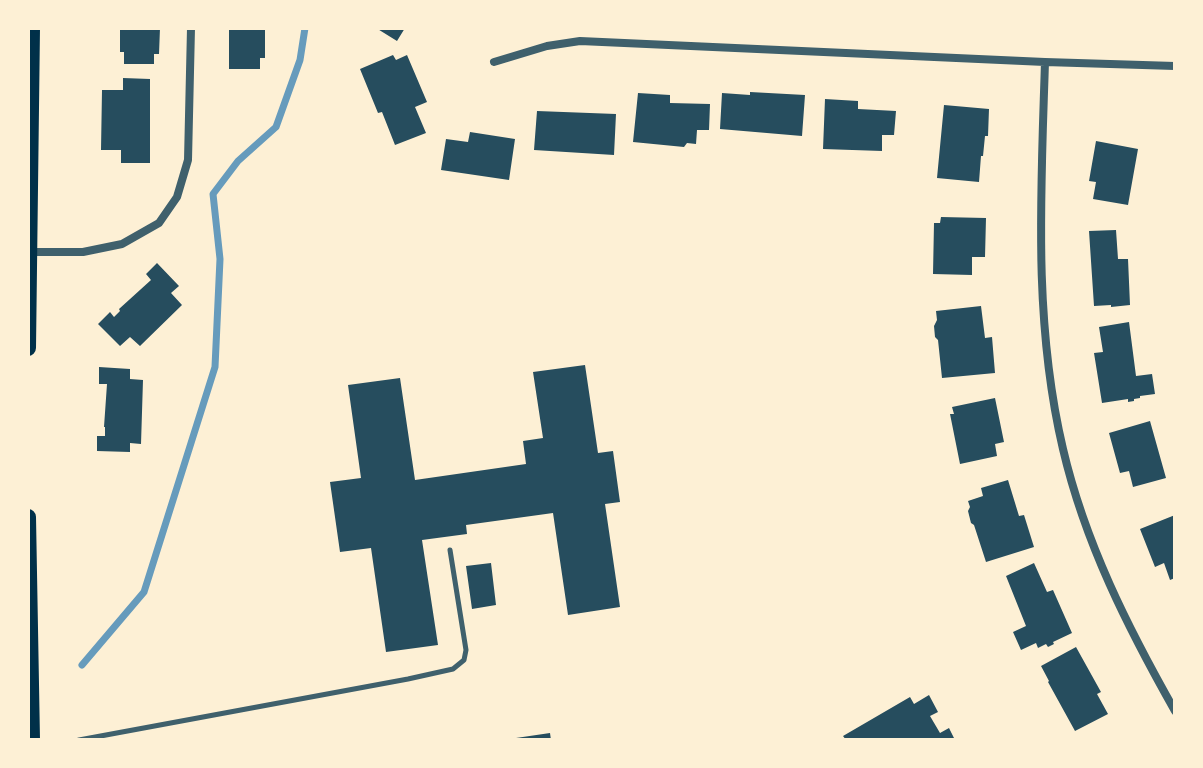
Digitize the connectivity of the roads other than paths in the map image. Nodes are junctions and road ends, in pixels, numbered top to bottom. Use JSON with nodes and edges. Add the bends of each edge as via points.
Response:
{"nodes":[{"id":1,"x":32,"y":28,"type":"edge"},
{"id":2,"x":191,"y":28,"type":"edge"},
{"id":3,"x":494,"y":62,"type":"dead end"},
{"id":4,"x":1045,"y":62,"type":"junction"},
{"id":5,"x":1175,"y":66,"type":"edge"},
{"id":6,"x":29,"y":252,"type":"edge"},
{"id":7,"x":28,"y":348,"type":"edge"},
{"id":8,"x":28,"y":517,"type":"edge"},
{"id":9,"x":450,"y":550,"type":"dead end"},
{"id":10,"x":29,"y":686,"type":"edge"},
{"id":11,"x":1175,"y":711,"type":"edge"},
{"id":12,"x":32,"y":740,"type":"edge"},
{"id":13,"x":79,"y":740,"type":"edge"}],
"edges":[{"from":1,"to":6,"type":"main road"},
{"from":2,"to":6,"type":"street","via":[[188,160],[177,197],[159,223],[122,244],[83,252]]},
{"from":3,"to":4,"type":"street","via":[[580,41]]},
{"from":4,"to":5,"type":"street"},
{"from":4,"to":11,"type":"street","via":[[1042,303],[1063,450],[1113,593]]},
{"from":6,"to":7,"type":"main road"},
{"from":8,"to":10,"type":"main road"},
{"from":9,"to":13,"type":"lane","via":[[466,650],[453,669]]},
{"from":10,"to":12,"type":"main road"}]}
